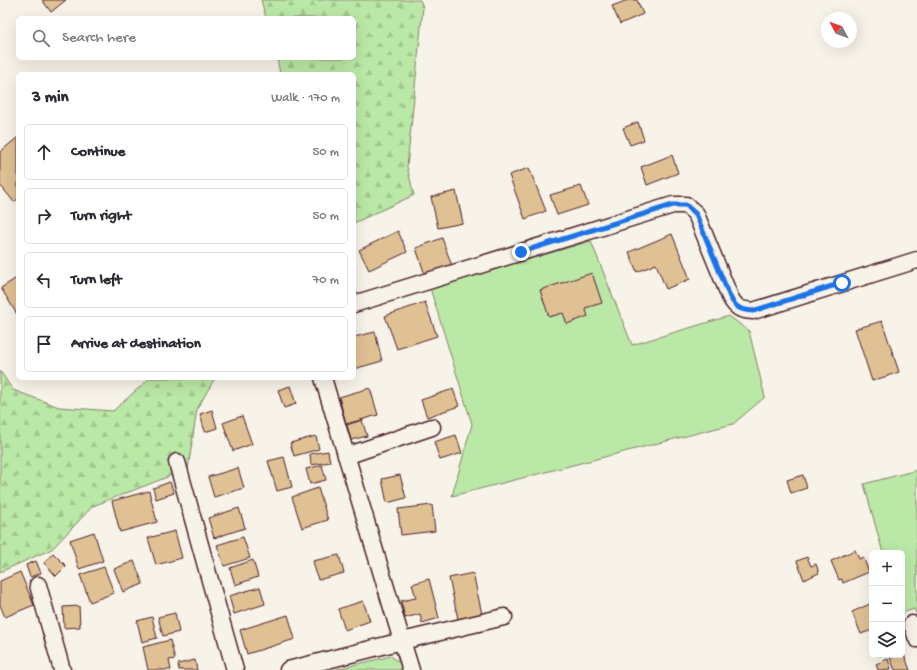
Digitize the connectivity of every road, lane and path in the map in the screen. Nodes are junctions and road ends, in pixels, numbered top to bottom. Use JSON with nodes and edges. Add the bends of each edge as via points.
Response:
{"nodes":[{"id":1,"x":917,"y":260,"type":"edge"},
{"id":2,"x":356,"y":303,"type":"edge"},
{"id":3,"x":324,"y":380,"type":"edge"},
{"id":4,"x":432,"y":427,"type":"dead end"},
{"id":5,"x":346,"y":456,"type":"junction"},
{"id":6,"x":177,"y":462,"type":"dead end"},
{"id":7,"x":38,"y":585,"type":"dead end"},
{"id":8,"x":504,"y":617,"type":"dead end"},
{"id":9,"x":912,"y":624,"type":"dead end"},
{"id":10,"x":917,"y":639,"type":"edge"},
{"id":11,"x":402,"y":640,"type":"junction"},
{"id":12,"x":62,"y":670,"type":"edge"},
{"id":13,"x":235,"y":670,"type":"edge"},
{"id":14,"x":288,"y":670,"type":"edge"},
{"id":15,"x":411,"y":670,"type":"edge"}],
"edges":[{"from":1,"to":2,"type":"street","via":[[753,311],[741,310],[734,306],[696,214],[686,205],[673,205]]},
{"from":3,"to":5,"type":"street"},
{"from":4,"to":5,"type":"street"},
{"from":5,"to":11,"type":"street"},
{"from":6,"to":13,"type":"street"},
{"from":7,"to":12,"type":"street"},
{"from":8,"to":11,"type":"street"},
{"from":9,"to":10,"type":"street"},
{"from":11,"to":14,"type":"street"},
{"from":11,"to":15,"type":"street"}]}
